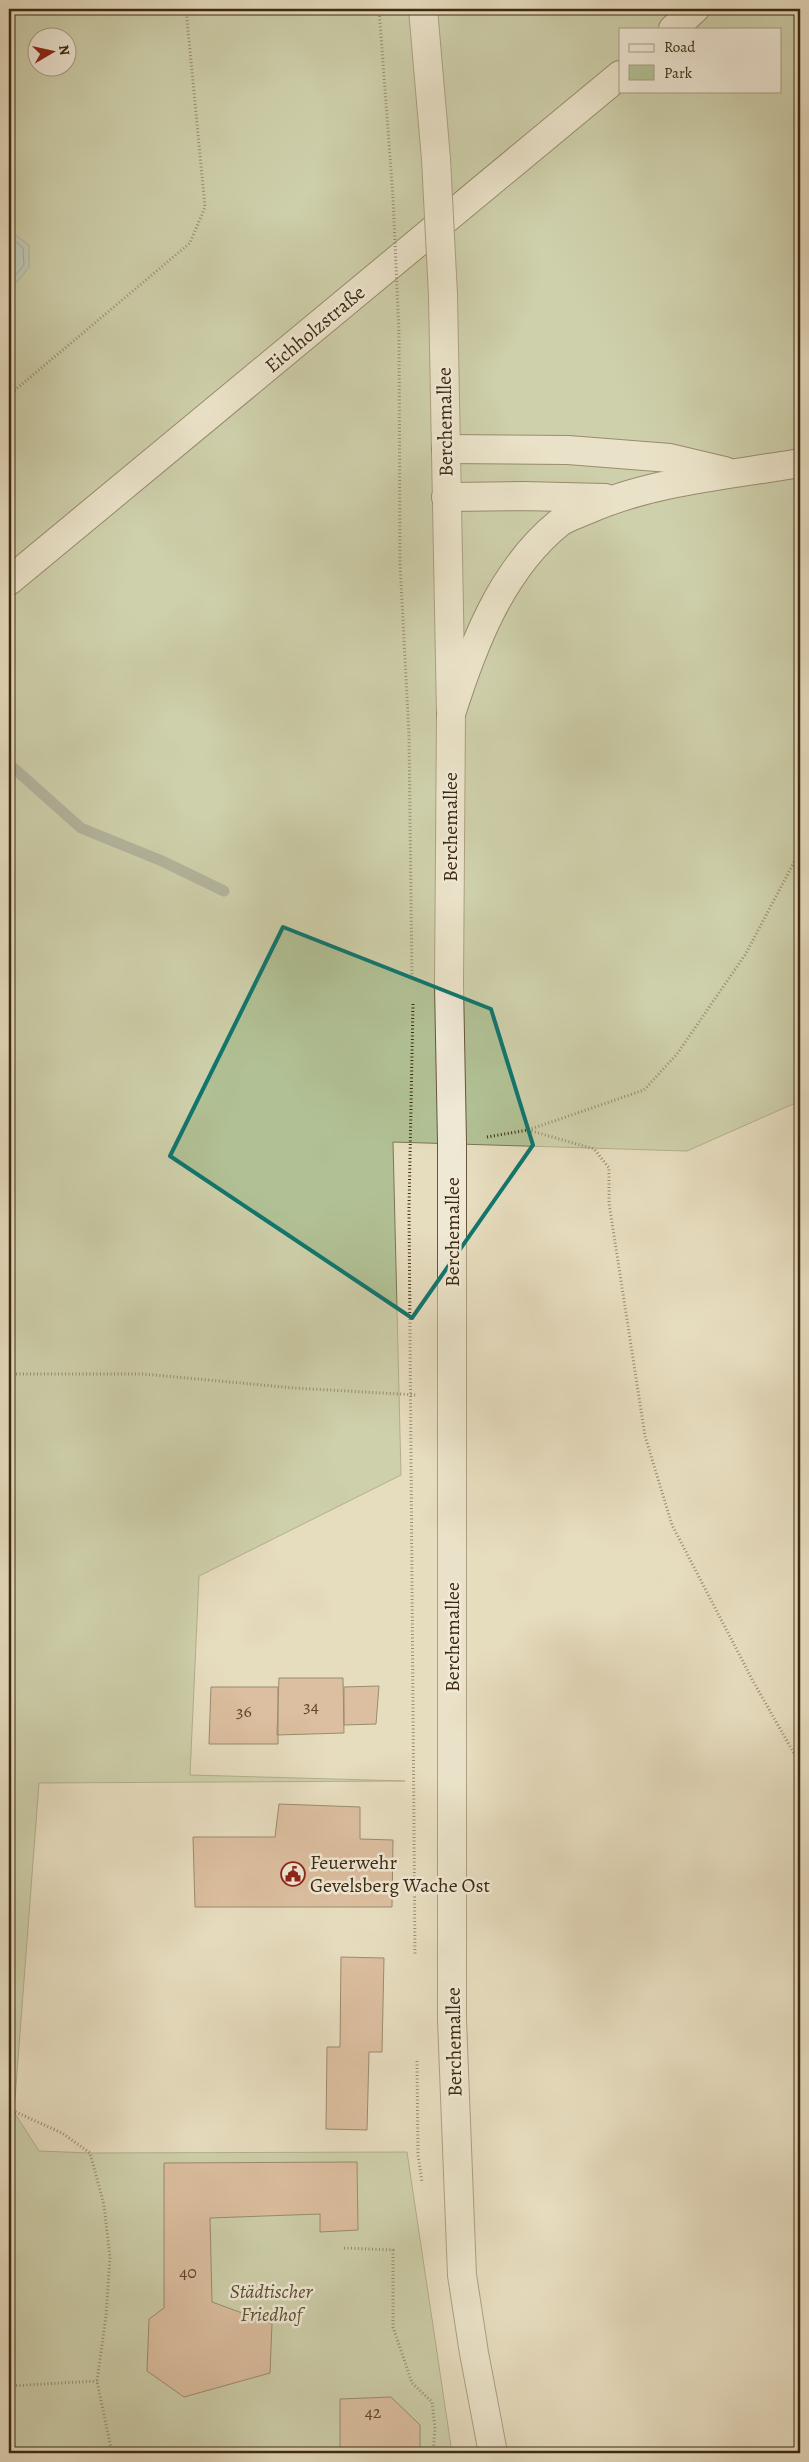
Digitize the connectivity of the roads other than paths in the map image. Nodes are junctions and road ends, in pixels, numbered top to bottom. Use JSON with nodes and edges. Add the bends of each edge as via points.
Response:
{"nodes":[{"id":1,"x":423,"y":9,"type":"edge"},
{"id":2,"x":695,"y":9,"type":"edge"},
{"id":3,"x":674,"y":28,"type":"edge"},
{"id":4,"x":619,"y":76,"type":"edge"},
{"id":5,"x":446,"y":449,"type":"junction"},
{"id":6,"x":800,"y":463,"type":"edge"},
{"id":7,"x":731,"y":473,"type":"junction"},
{"id":8,"x":446,"y":498,"type":"junction"},
{"id":9,"x":612,"y":498,"type":"junction"},
{"id":10,"x":9,"y":581,"type":"edge"},
{"id":11,"x":451,"y":714,"type":"junction"},
{"id":12,"x":493,"y":2453,"type":"edge"}],
"edges":[{"from":1,"to":5,"type":"street","name":"Berchemallee","bridge":true,"via":[[436,159]]},
{"from":2,"to":3,"type":"street"},
{"from":4,"to":10,"type":"street","name":"Eichholzstraße"},
{"from":5,"to":7,"type":"street","via":[[568,450],[670,458]]},
{"from":5,"to":8,"type":"street","name":"Berchemallee"},
{"from":6,"to":7,"type":"street"},
{"from":7,"to":9,"type":"street"},
{"from":8,"to":9,"type":"street"},
{"from":8,"to":11,"type":"street","name":"Berchemallee"},
{"from":9,"to":11,"type":"street","via":[[560,521],[521,561],[470,656]]},
{"from":11,"to":12,"type":"street","name":"Berchemallee","via":[[452,2020],[462,2275]]}]}
